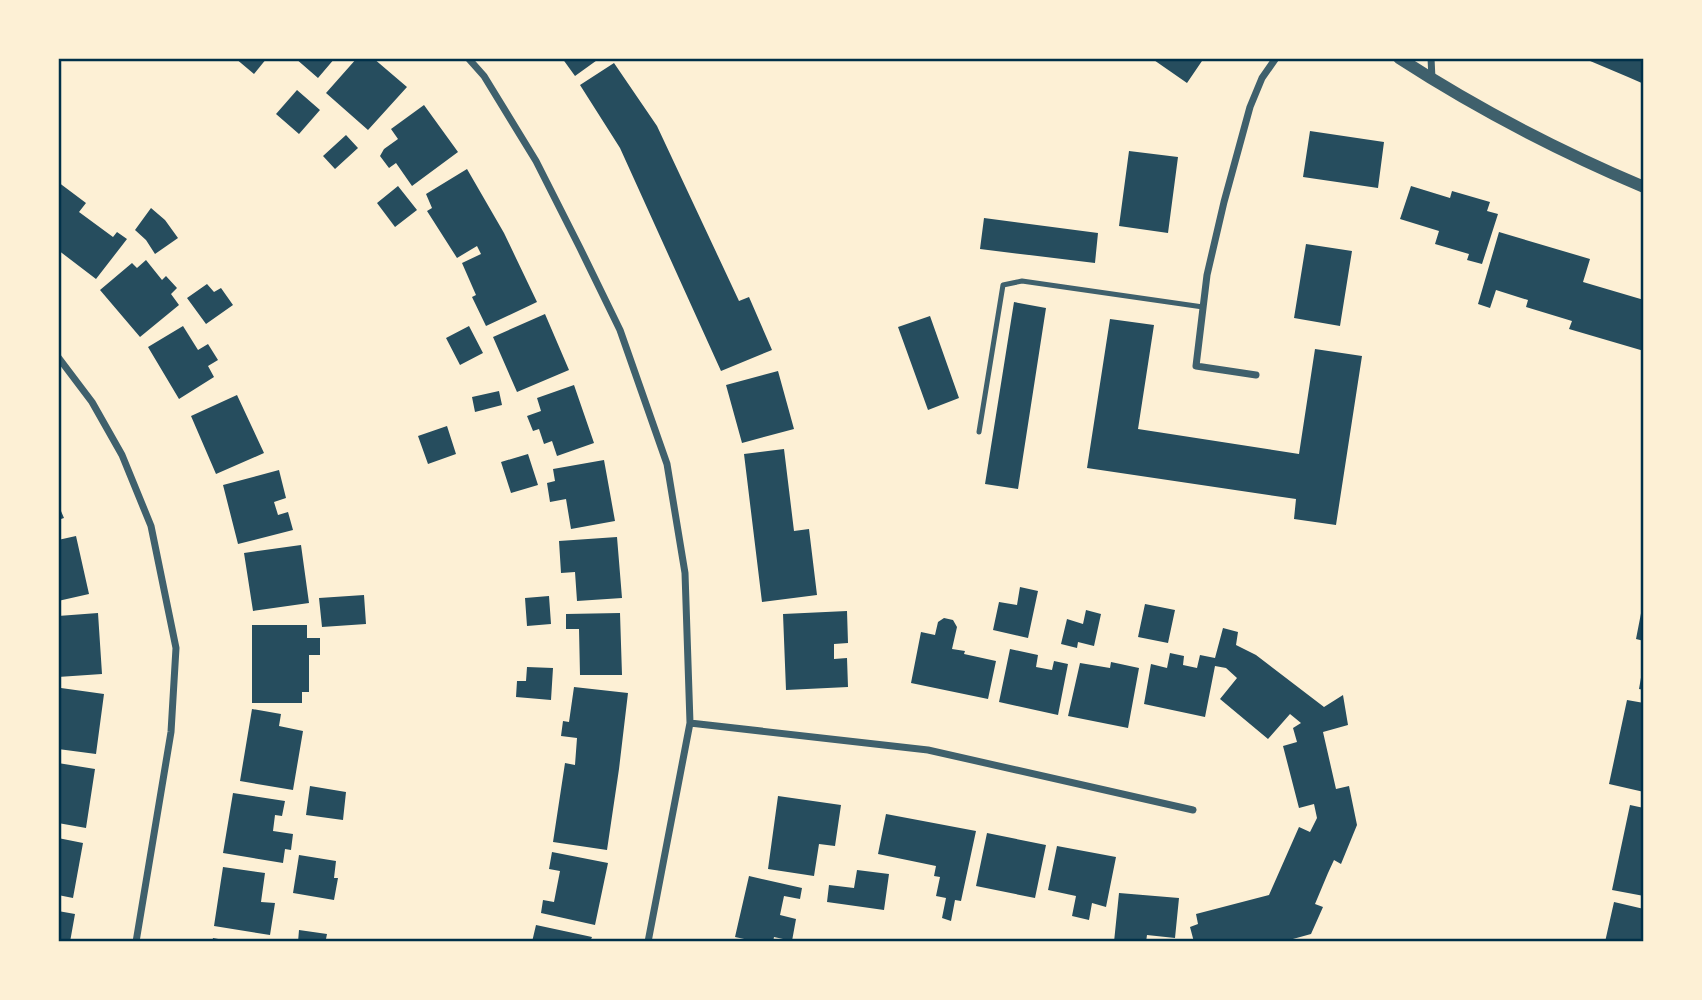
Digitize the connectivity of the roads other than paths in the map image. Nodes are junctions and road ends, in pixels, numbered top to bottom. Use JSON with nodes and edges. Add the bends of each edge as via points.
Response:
{"nodes":[{"id":1,"x":468,"y":58,"type":"edge"},
{"id":2,"x":1276,"y":58,"type":"edge"},
{"id":3,"x":1399,"y":58,"type":"edge"},
{"id":4,"x":1431,"y":58,"type":"edge"},
{"id":5,"x":1432,"y":80,"type":"junction"},
{"id":6,"x":1644,"y":187,"type":"edge"},
{"id":7,"x":1203,"y":307,"type":"junction"},
{"id":8,"x":58,"y":357,"type":"edge"},
{"id":9,"x":1256,"y":375,"type":"dead end"},
{"id":10,"x":979,"y":432,"type":"dead end"},
{"id":11,"x":690,"y":723,"type":"junction"},
{"id":12,"x":1194,"y":810,"type":"dead end"},
{"id":13,"x":136,"y":942,"type":"edge"},
{"id":14,"x":648,"y":942,"type":"edge"}],
"edges":[{"from":1,"to":11,"type":"street","via":[[537,161],[586,259],[620,330],[667,464],[685,573]]},
{"from":2,"to":7,"type":"street","via":[[1250,107]]},
{"from":3,"to":5,"type":"street"},
{"from":4,"to":5,"type":"street"},
{"from":5,"to":6,"type":"street","via":[[1571,156]]},
{"from":7,"to":9,"type":"street","via":[[1196,366]]},
{"from":7,"to":10,"type":"lane","via":[[1022,281],[1003,285]]},
{"from":8,"to":13,"type":"street","via":[[116,444],[152,526],[176,648],[171,732]]},
{"from":11,"to":12,"type":"street","via":[[928,750]]},
{"from":11,"to":14,"type":"street"}]}
